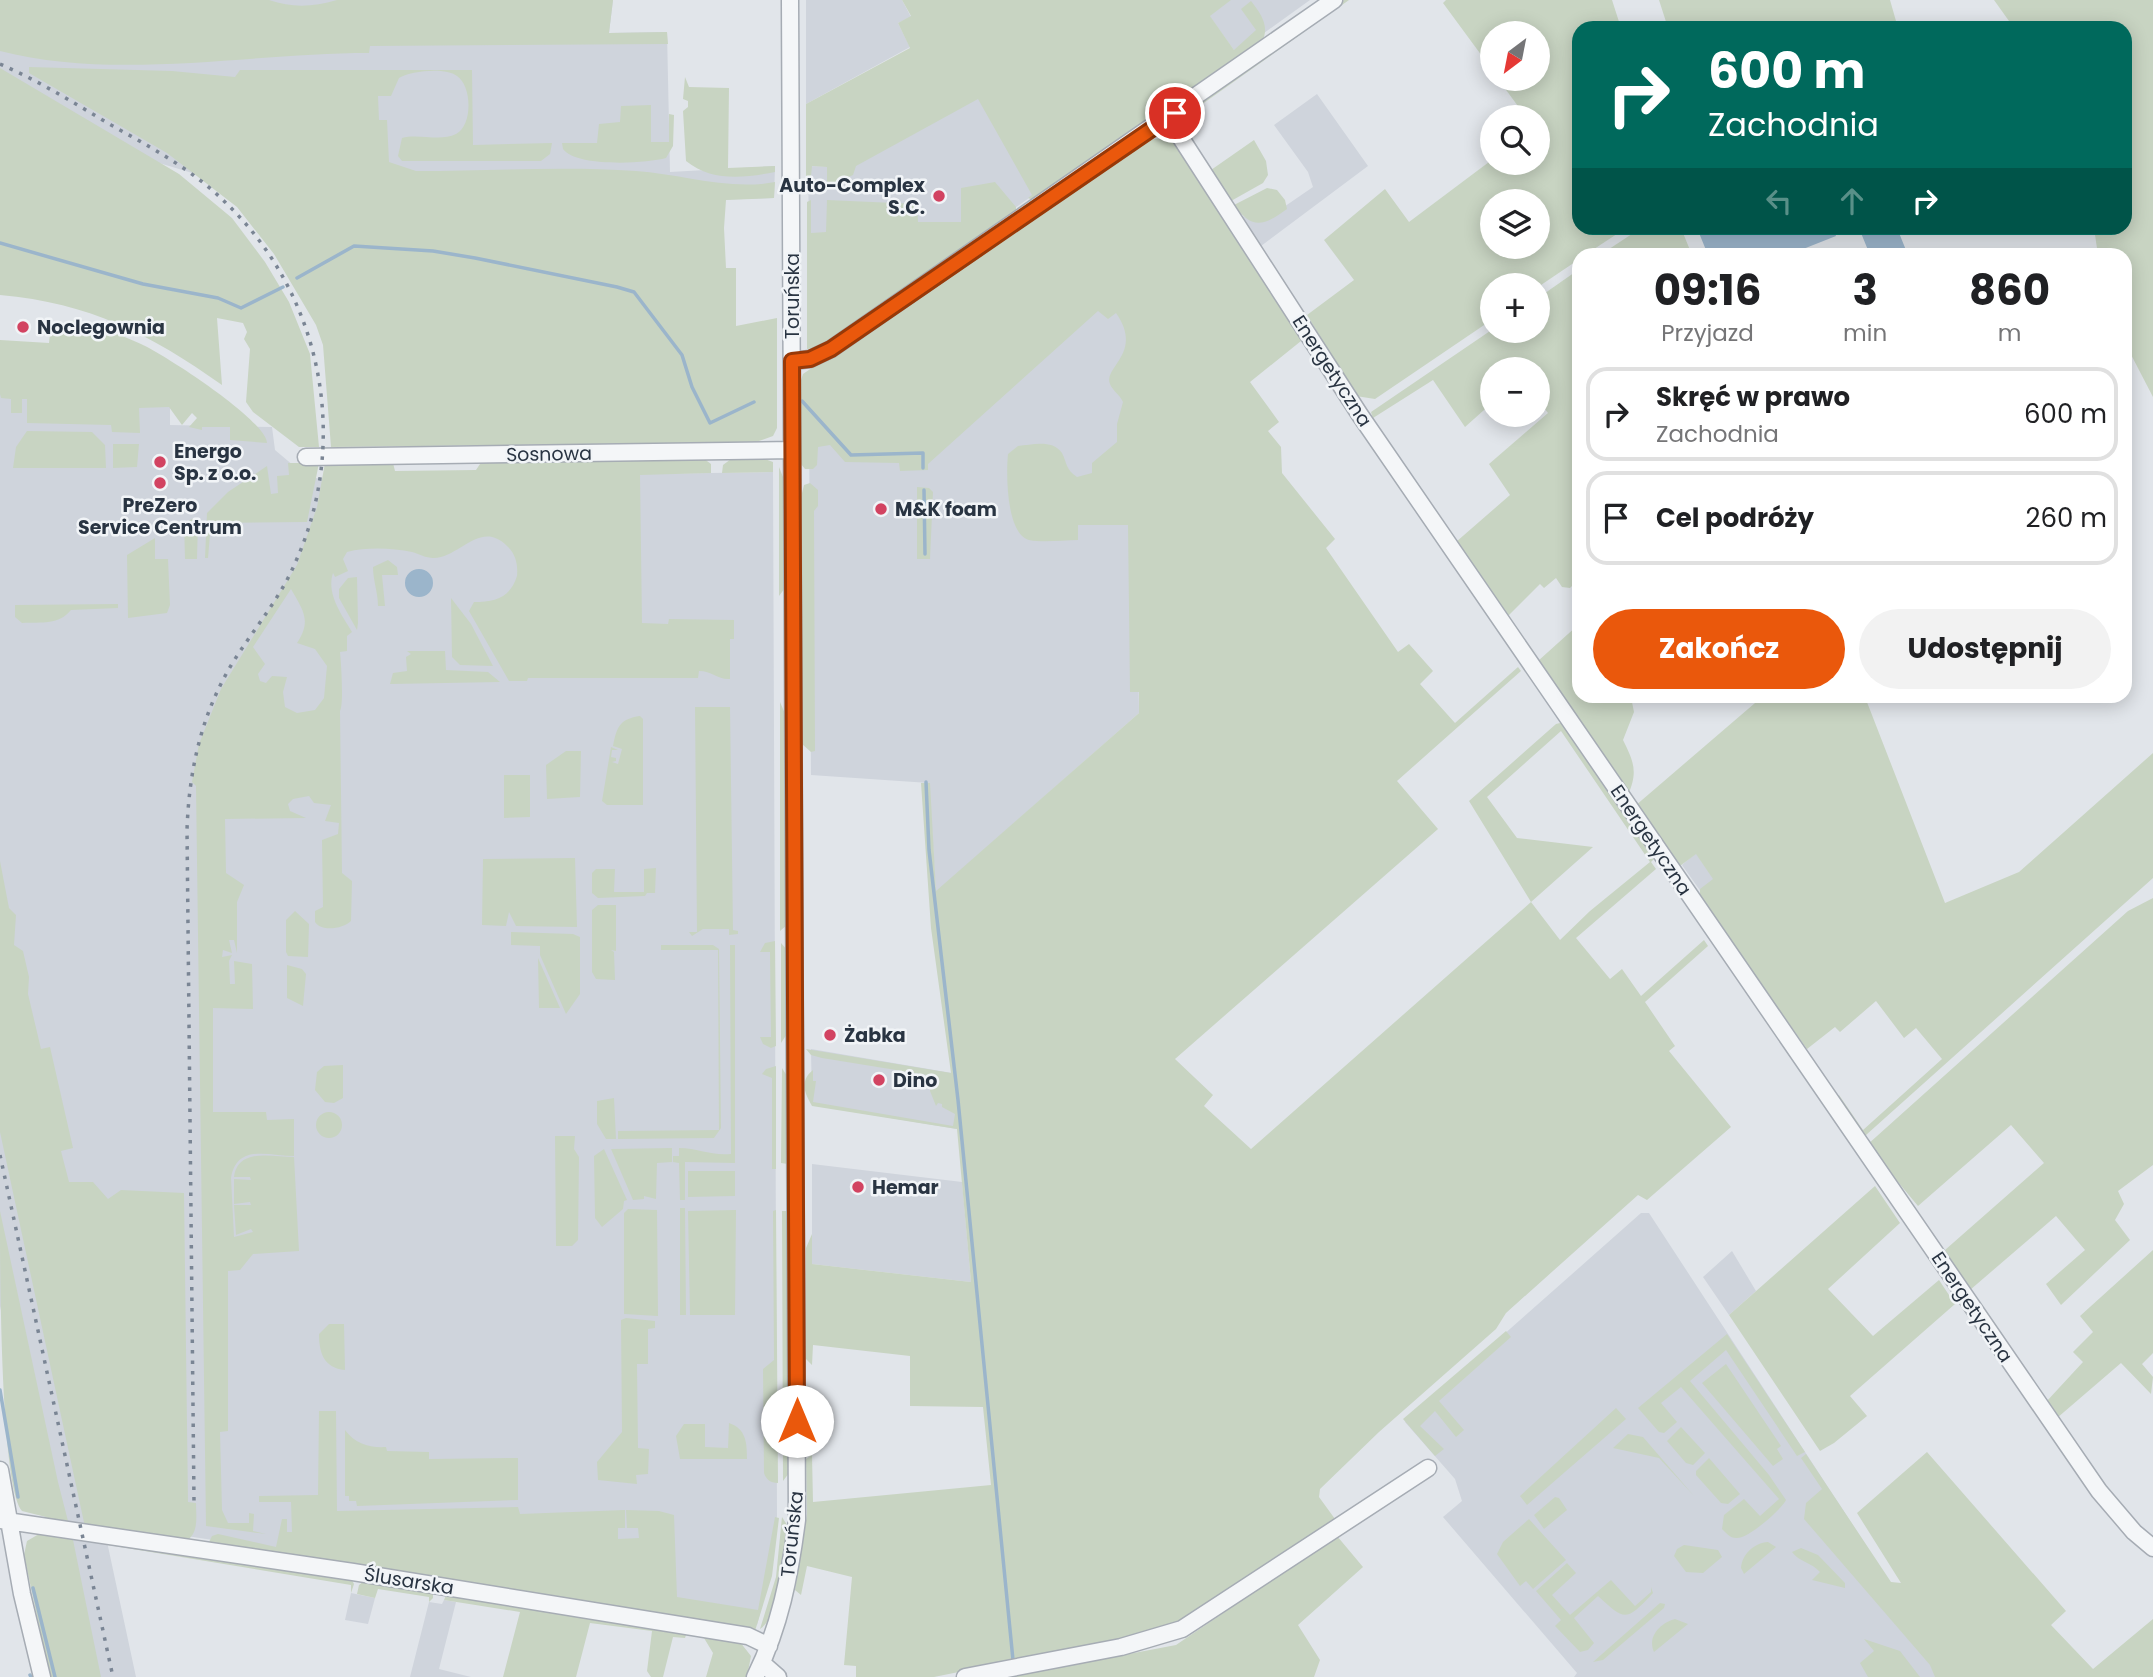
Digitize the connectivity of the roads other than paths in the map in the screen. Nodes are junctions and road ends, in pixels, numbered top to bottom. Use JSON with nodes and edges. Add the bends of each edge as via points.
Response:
{"nodes":[{"id":1,"x":790,"y":0,"type":"edge"},
{"id":2,"x":1334,"y":0,"type":"edge"},
{"id":3,"x":1168,"y":118,"type":"junction"},
{"id":4,"x":792,"y":361,"type":"junction"},
{"id":5,"x":792,"y":450,"type":"junction"},
{"id":6,"x":306,"y":457,"type":"dead end"},
{"id":7,"x":1429,"y":1468,"type":"dead end"},
{"id":8,"x":0,"y":1470,"type":"edge"},
{"id":9,"x":4,"y":1520,"type":"edge"},
{"id":10,"x":2153,"y":1548,"type":"edge"},
{"id":11,"x":769,"y":1646,"type":"junction"},
{"id":12,"x":759,"y":1670,"type":"edge"},
{"id":13,"x":42,"y":1677,"type":"edge"},
{"id":14,"x":778,"y":1677,"type":"edge"},
{"id":15,"x":965,"y":1677,"type":"edge"}],
"edges":[{"from":1,"to":4,"type":"street","name":"Toruńska"},
{"from":2,"to":3,"type":"street"},
{"from":3,"to":4,"type":"street","via":[[831,349]]},
{"from":3,"to":10,"type":"street","name":"Energetyczna","via":[[1360,415],[2099,1491]]},
{"from":4,"to":5,"type":"street","name":"Toruńska"},
{"from":5,"to":6,"type":"street","name":"Sosnowa"},
{"from":5,"to":11,"type":"street","name":"Toruńska","via":[[797,1520],[786,1593]]},
{"from":7,"to":15,"type":"street","via":[[1182,1629],[1121,1647]]},
{"from":8,"to":9,"type":"street"},
{"from":9,"to":11,"type":"street","name":"Ślusarska","via":[[748,1636]]},
{"from":9,"to":13,"type":"street"},
{"from":11,"to":12,"type":"street","name":"Toruńska"},
{"from":12,"to":14,"type":"street"}]}
